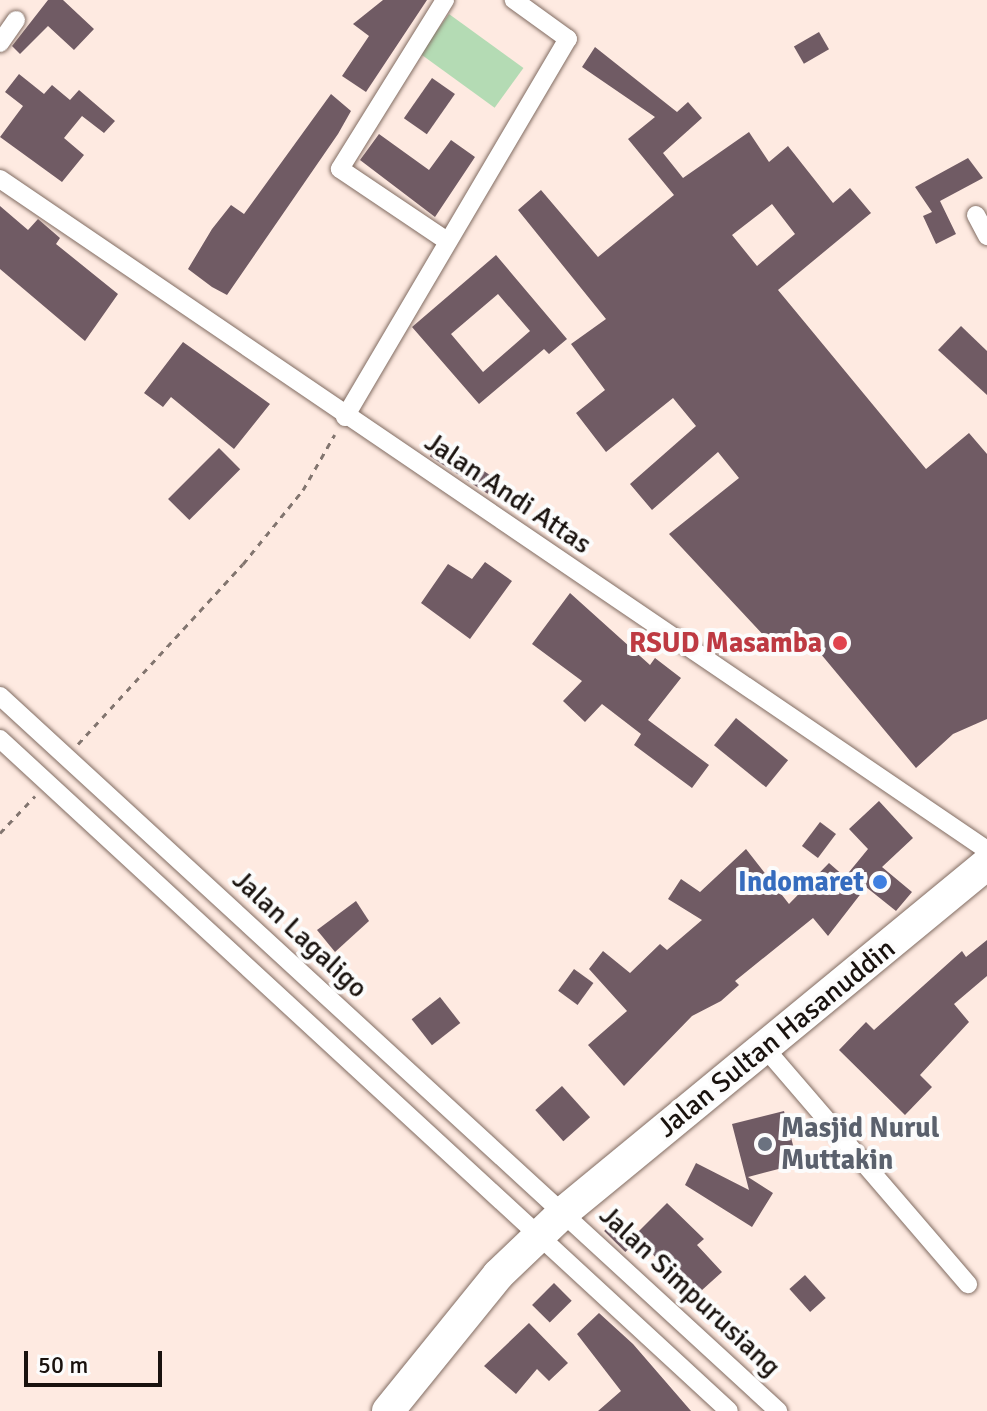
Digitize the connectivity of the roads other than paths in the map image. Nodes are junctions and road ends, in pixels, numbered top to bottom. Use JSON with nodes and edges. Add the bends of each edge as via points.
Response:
{"nodes":[{"id":1,"x":445,"y":0,"type":"edge"},
{"id":2,"x":514,"y":0,"type":"edge"},
{"id":3,"x":16,"y":20,"type":"dead end"},
{"id":4,"x":0,"y":43,"type":"edge"},
{"id":5,"x":0,"y":179,"type":"edge"},
{"id":6,"x":976,"y":215,"type":"dead end"},
{"id":7,"x":987,"y":236,"type":"edge"},
{"id":8,"x":447,"y":241,"type":"junction"},
{"id":9,"x":345,"y":417,"type":"junction"},
{"id":10,"x":0,"y":696,"type":"edge"},
{"id":11,"x":0,"y":739,"type":"edge"},
{"id":12,"x":987,"y":850,"type":"edge"},
{"id":13,"x":987,"y":864,"type":"edge"},
{"id":14,"x":764,"y":1047,"type":"junction"},
{"id":15,"x":565,"y":1211,"type":"junction"},
{"id":16,"x":538,"y":1236,"type":"junction"},
{"id":17,"x":968,"y":1284,"type":"dead end"},
{"id":18,"x":388,"y":1411,"type":"edge"},
{"id":19,"x":729,"y":1411,"type":"edge"},
{"id":20,"x":778,"y":1411,"type":"edge"}],
"edges":[{"from":1,"to":8,"type":"street","via":[[340,169]]},
{"from":2,"to":8,"type":"street","via":[[568,39]]},
{"from":3,"to":4,"type":"street"},
{"from":5,"to":9,"type":"street","name":"Jalan Andi Attas"},
{"from":6,"to":7,"type":"street"},
{"from":8,"to":9,"type":"street"},
{"from":9,"to":12,"type":"street","name":"Jalan Andi Attas"},
{"from":10,"to":15,"type":"street","name":"Jalan Lagaligo"},
{"from":11,"to":16,"type":"street"},
{"from":13,"to":14,"type":"highway","name":"Jalan Sultan Hasanuddin"},
{"from":14,"to":15,"type":"highway","name":"Jalan Sultan Hasanuddin"},
{"from":14,"to":17,"type":"street"},
{"from":15,"to":16,"type":"highway","name":"Jalan Sultan Hasanuddin"},
{"from":15,"to":20,"type":"street","name":"Jalan Simpurusiang"},
{"from":16,"to":18,"type":"highway","name":"Jalan Sultan Hasanuddin"},
{"from":16,"to":19,"type":"street"}]}
